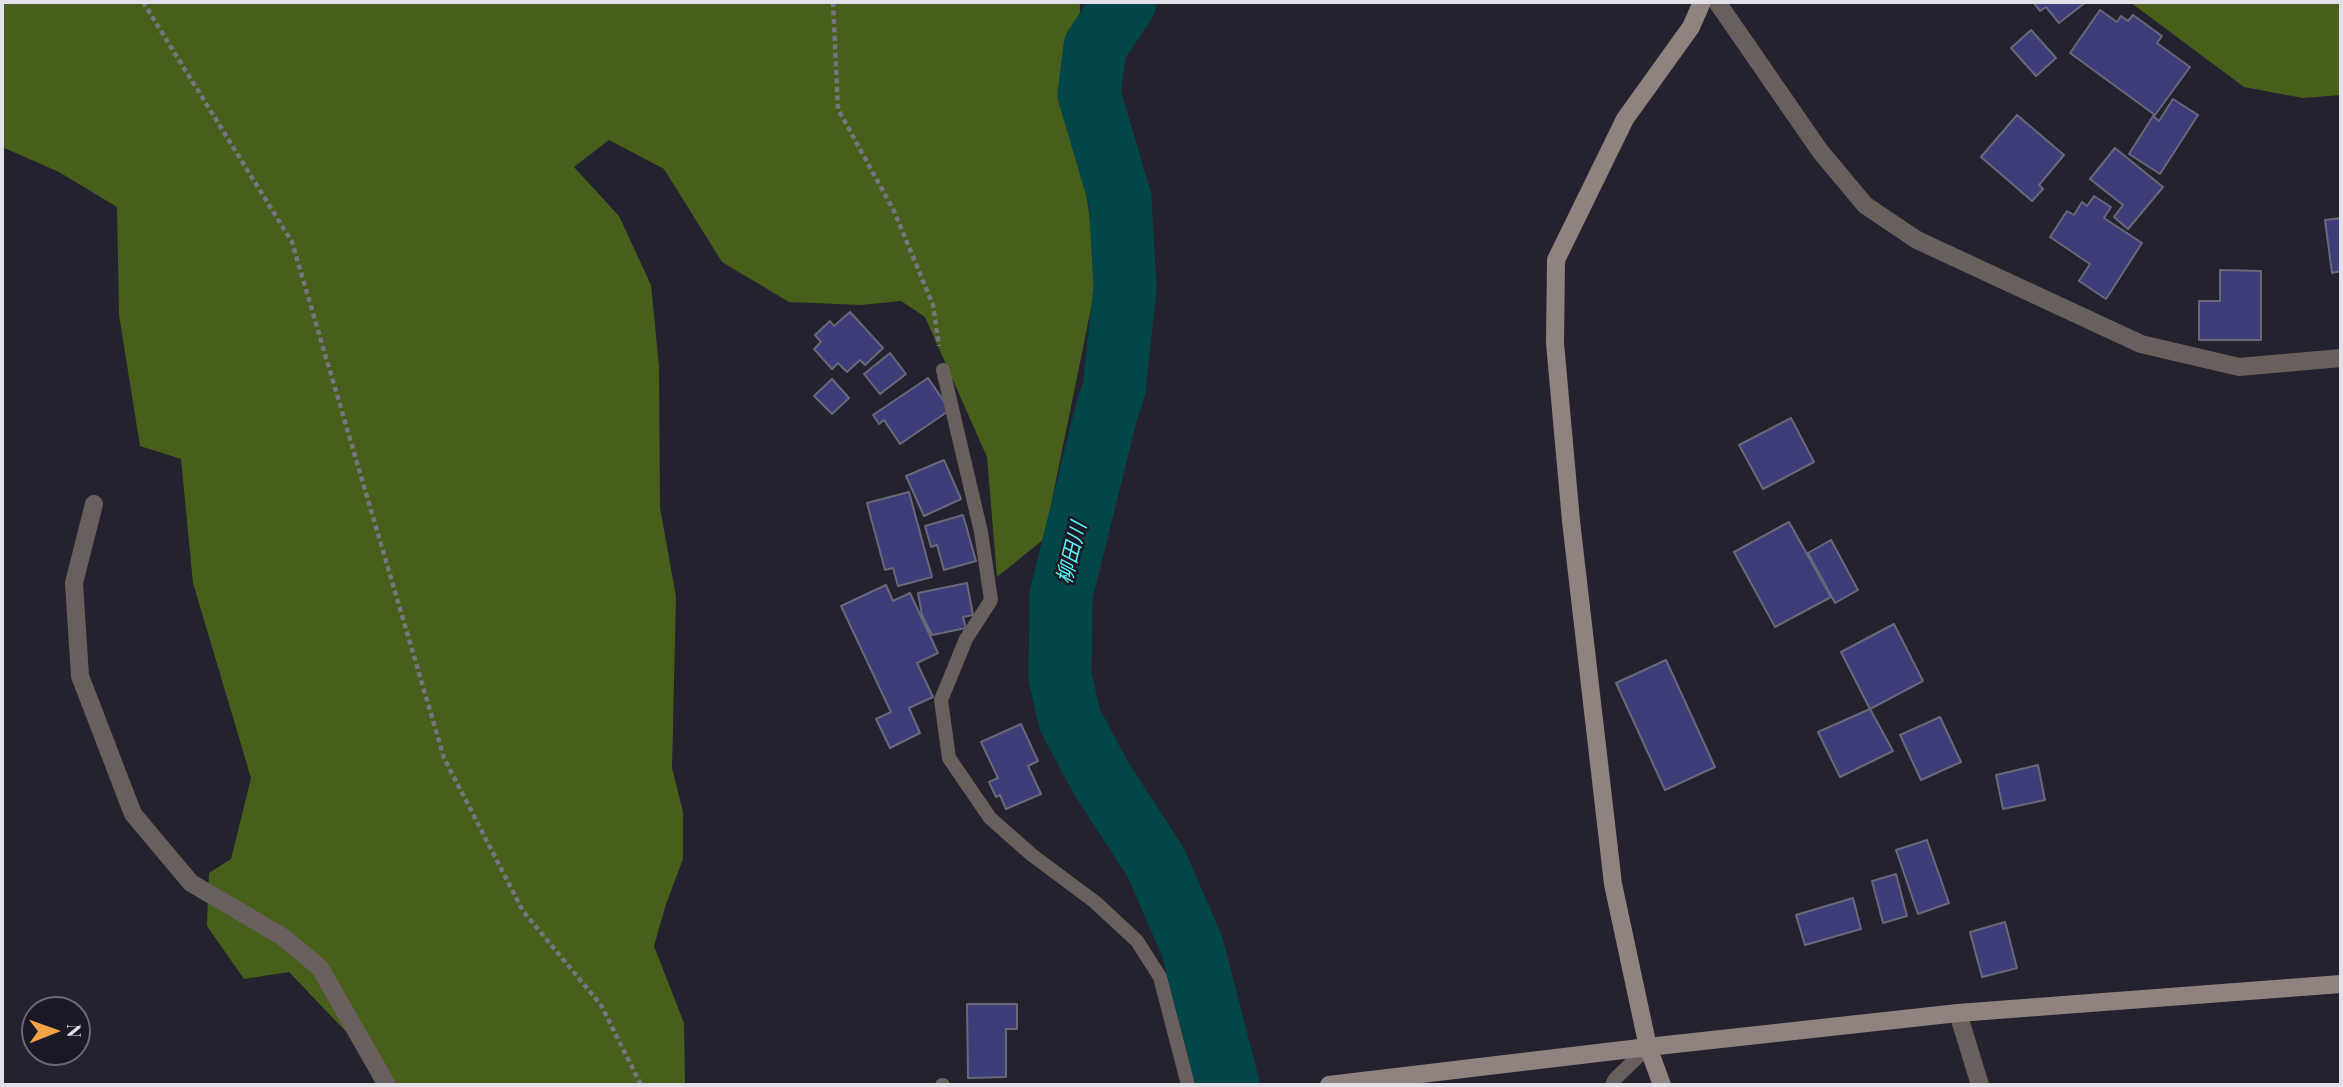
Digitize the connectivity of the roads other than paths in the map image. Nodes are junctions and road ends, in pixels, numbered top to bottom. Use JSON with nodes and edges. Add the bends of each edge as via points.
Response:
{"nodes":[{"id":1,"x":1702,"y":2,"type":"edge"},
{"id":2,"x":1717,"y":2,"type":"edge"},
{"id":3,"x":2341,"y":358,"type":"edge"},
{"id":4,"x":943,"y":370,"type":"road end"},
{"id":5,"x":94,"y":504,"type":"dead end"},
{"id":6,"x":2341,"y":984,"type":"edge"},
{"id":7,"x":1958,"y":1013,"type":"junction"},
{"id":8,"x":1648,"y":1046,"type":"junction"},
{"id":9,"x":387,"y":1085,"type":"edge"},
{"id":10,"x":1188,"y":1085,"type":"edge"},
{"id":11,"x":1329,"y":1085,"type":"edge"},
{"id":12,"x":1612,"y":1085,"type":"edge"},
{"id":13,"x":1662,"y":1085,"type":"edge"},
{"id":14,"x":1980,"y":1085,"type":"edge"}],
"edges":[{"from":1,"to":8,"type":"street","via":[[1691,27],[1625,119],[1556,260],[1555,343],[1571,521],[1613,884]]},
{"from":2,"to":3,"type":"street","via":[[1820,151],[1865,205],[1917,240],[2141,344],[2239,367]]},
{"from":4,"to":10,"type":"lane","via":[[981,532],[990,600],[966,639],[941,700],[949,758],[990,818],[1138,941],[1160,977]]},
{"from":5,"to":9,"type":"street","via":[[74,583],[80,676],[133,814],[191,883],[283,937],[320,968]]},
{"from":6,"to":7,"type":"street"},
{"from":7,"to":8,"type":"street"},
{"from":7,"to":14,"type":"street"},
{"from":8,"to":11,"type":"street"},
{"from":8,"to":12,"type":"lane"},
{"from":8,"to":13,"type":"street"}]}
